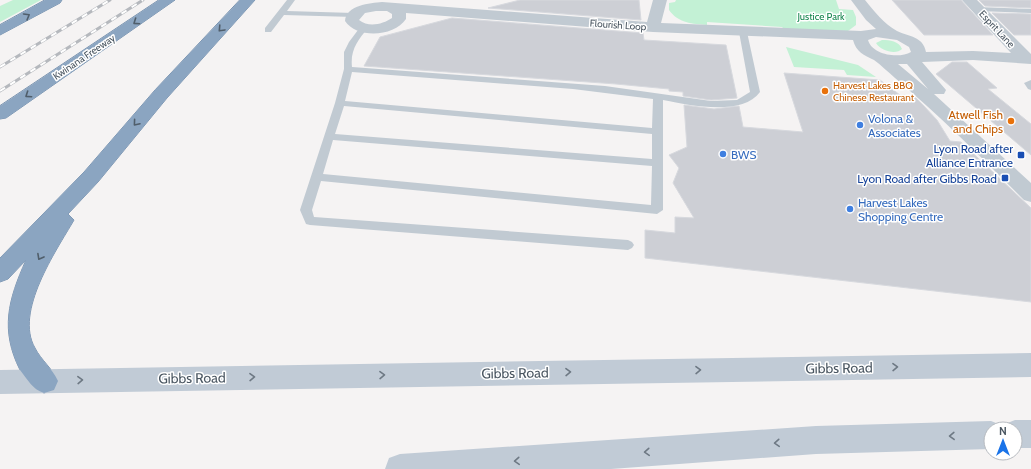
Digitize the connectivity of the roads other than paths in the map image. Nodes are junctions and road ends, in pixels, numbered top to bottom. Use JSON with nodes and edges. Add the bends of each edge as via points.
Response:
{"nodes":[{"id":1,"x":55,"y":0,"type":"edge"},
{"id":2,"x":168,"y":0,"type":"edge"},
{"id":3,"x":248,"y":0,"type":"edge"},
{"id":4,"x":291,"y":0,"type":"edge"},
{"id":5,"x":660,"y":0,"type":"edge"},
{"id":6,"x":859,"y":2,"type":"edge"},
{"id":7,"x":371,"y":4,"type":"edge"},
{"id":8,"x":974,"y":5,"type":"edge"},
{"id":9,"x":391,"y":8,"type":"junction"},
{"id":10,"x":1031,"y":11,"type":"edge"},
{"id":11,"x":282,"y":13,"type":"junction"},
{"id":12,"x":459,"y":13,"type":"junction"},
{"id":13,"x":354,"y":15,"type":"junction"},
{"id":14,"x":396,"y":22,"type":"junction"},
{"id":15,"x":364,"y":28,"type":"junction"},
{"id":16,"x":653,"y":28,"type":"junction"},
{"id":17,"x":268,"y":30,"type":"dead end"},
{"id":18,"x":0,"y":31,"type":"edge"},
{"id":19,"x":743,"y":32,"type":"junction"},
{"id":20,"x":778,"y":34,"type":"junction"},
{"id":21,"x":892,"y":34,"type":"junction"},
{"id":22,"x":864,"y":35,"type":"junction"},
{"id":23,"x":910,"y":42,"type":"junction"},
{"id":24,"x":874,"y":54,"type":"junction"},
{"id":25,"x":987,"y":55,"type":"junction"},
{"id":26,"x":913,"y":58,"type":"junction"},
{"id":27,"x":1028,"y":59,"type":"edge"},
{"id":28,"x":348,"y":69,"type":"junction"},
{"id":29,"x":1031,"y":83,"type":"edge"},
{"id":30,"x":1031,"y":88,"type":"edge"},
{"id":31,"x":658,"y":97,"type":"junction"},
{"id":32,"x":340,"y":103,"type":"junction"},
{"id":33,"x":0,"y":114,"type":"edge"},
{"id":34,"x":657,"y":131,"type":"junction"},
{"id":35,"x":329,"y":137,"type":"junction"},
{"id":36,"x":657,"y":163,"type":"junction"},
{"id":37,"x":1031,"y":174,"type":"edge"},
{"id":38,"x":91,"y":177,"type":"junction"},
{"id":39,"x":317,"y":177,"type":"junction"},
{"id":40,"x":1031,"y":195,"type":"edge"},
{"id":41,"x":628,"y":245,"type":"dead end"},
{"id":42,"x":0,"y":273,"type":"edge"},
{"id":43,"x":1031,"y":365,"type":"edge"},
{"id":44,"x":44,"y":381,"type":"junction"},
{"id":45,"x":0,"y":382,"type":"edge"},
{"id":46,"x":983,"y":435,"type":"edge"},
{"id":47,"x":400,"y":469,"type":"edge"}],
"edges":[{"from":18,"to":1,"type":"highway","one_way":true},
{"from":2,"to":33,"type":"highway","name":"Kwinana Freeway","one_way":true},
{"from":3,"to":38,"type":"highway","one_way":true},
{"from":4,"to":11,"type":"lane"},
{"from":5,"to":16,"type":"street"},
{"from":6,"to":21,"type":"street"},
{"from":6,"to":22,"type":"street"},
{"from":7,"to":9,"type":"street","name":"Flourish Loop"},
{"from":7,"to":13,"type":"street"},
{"from":8,"to":10,"type":"lane"},
{"from":8,"to":27,"type":"street","name":"Esprit Lane"},
{"from":9,"to":12,"type":"street","name":"Flourish Loop"},
{"from":9,"to":14,"type":"street","via":[[399,12],[400,16]]},
{"from":11,"to":13,"type":"lane"},
{"from":11,"to":17,"type":"lane"},
{"from":12,"to":14,"type":"street","name":"Flourish Loop","via":[[419,16]]},
{"from":12,"to":16,"type":"street","name":"Flourish Loop"},
{"from":13,"to":15,"type":"street","via":[[352,21]]},
{"from":14,"to":15,"type":"street","name":"Flourish Loop","via":[[385,27]]},
{"from":15,"to":28,"type":"lane","via":[[348,50]]},
{"from":16,"to":19,"type":"street","name":"Flourish Loop"},
{"from":19,"to":20,"type":"street","name":"Flourish Loop"},
{"from":19,"to":31,"type":"lane","via":[[755,92],[750,99],[726,104]]},
{"from":20,"to":22,"type":"street","name":"Flourish Loop"},
{"from":20,"to":24,"type":"street","name":"Flourish Loop"},
{"from":21,"to":22,"type":"street","name":"Flourish Loop"},
{"from":21,"to":23,"type":"street"},
{"from":22,"to":24,"type":"street","via":[[860,43]]},
{"from":23,"to":25,"type":"street"},
{"from":23,"to":26,"type":"street","via":[[919,50],[919,54]]},
{"from":24,"to":26,"type":"street","name":"Flourish Loop","via":[[896,60]]},
{"from":24,"to":40,"type":"street","via":[[948,114]]},
{"from":25,"to":26,"type":"street","name":"Flourish Loop","via":[[954,54]]},
{"from":25,"to":27,"type":"street"},
{"from":26,"to":37,"type":"street","via":[[936,88]]},
{"from":28,"to":31,"type":"lane","via":[[549,84]]},
{"from":28,"to":32,"type":"lane"},
{"from":29,"to":30,"type":"lane"},
{"from":31,"to":34,"type":"lane"},
{"from":32,"to":34,"type":"lane"},
{"from":32,"to":35,"type":"lane"},
{"from":34,"to":36,"type":"lane"},
{"from":35,"to":36,"type":"lane"},
{"from":35,"to":39,"type":"lane"},
{"from":36,"to":39,"type":"lane","via":[[657,210]]},
{"from":38,"to":42,"type":"highway"},
{"from":38,"to":44,"type":"highway","one_way":true,"via":[[38,259],[21,299],[16,330],[23,353]]},
{"from":39,"to":41,"type":"lane","via":[[306,210],[310,221]]},
{"from":44,"to":43,"type":"main road","name":"Gibbs Road","one_way":true},
{"from":44,"to":45,"type":"main road","name":"Gibbs Road"},
{"from":46,"to":47,"type":"main road","one_way":true,"via":[[816,440]]}]}
